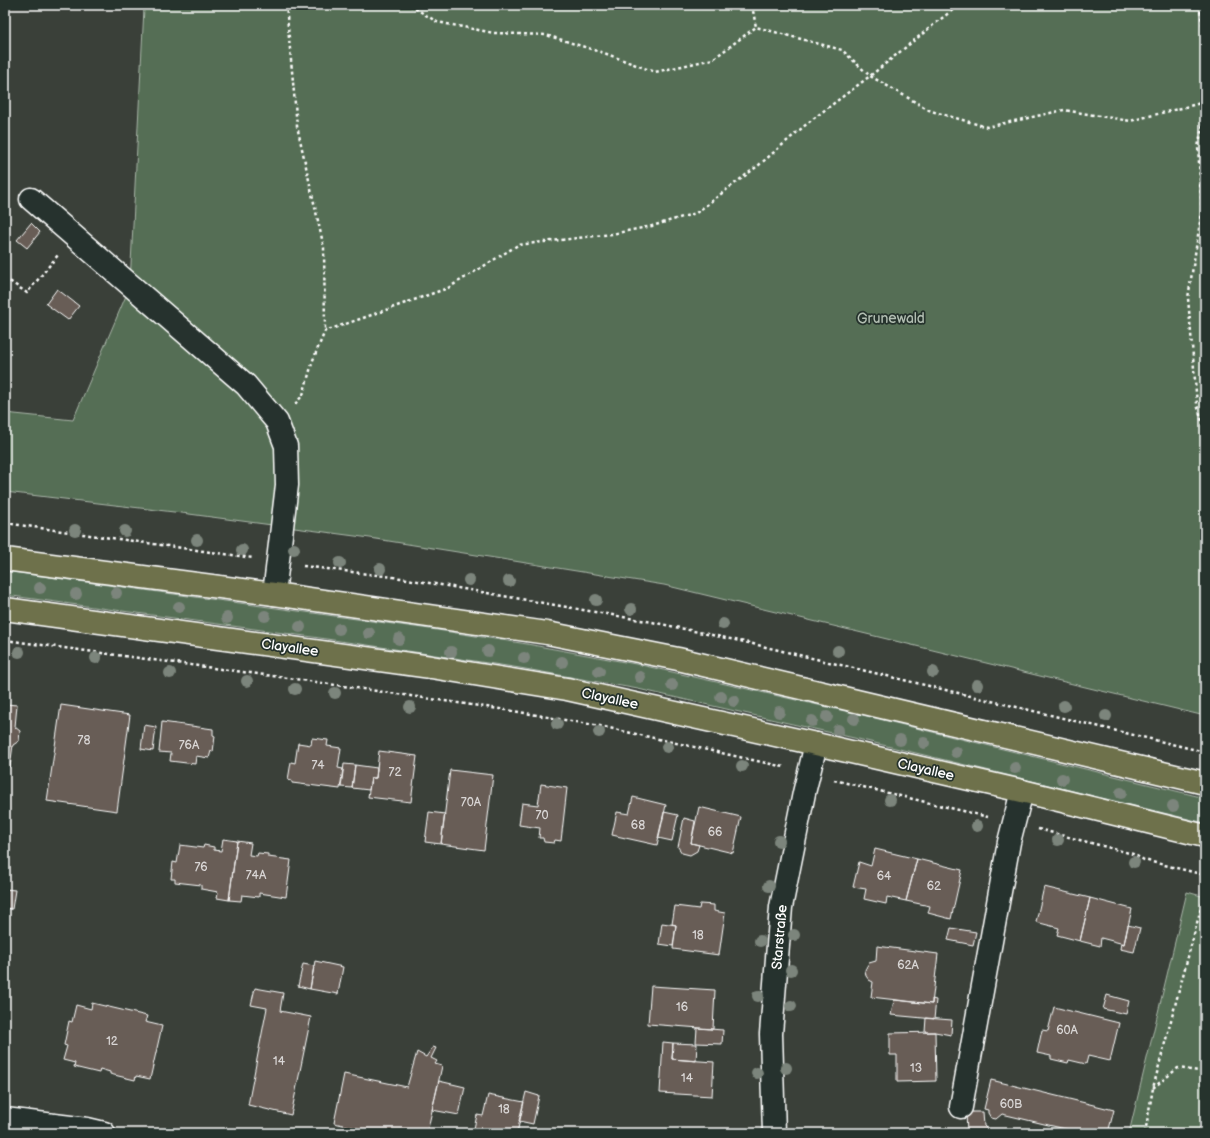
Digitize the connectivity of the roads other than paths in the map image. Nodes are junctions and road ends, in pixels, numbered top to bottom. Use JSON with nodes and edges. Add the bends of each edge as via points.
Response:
{"nodes":[{"id":1,"x":31,"y":199,"type":"dead end"},
{"id":2,"x":5,"y":559,"type":"edge"},
{"id":3,"x":274,"y":594,"type":"junction"},
{"id":4,"x":5,"y":609,"type":"edge"},
{"id":5,"x":816,"y":744,"type":"junction"},
{"id":6,"x":1205,"y":783,"type":"edge"},
{"id":7,"x":1022,"y":791,"type":"junction"},
{"id":8,"x":1205,"y":836,"type":"edge"},
{"id":9,"x":961,"y":1107,"type":"dead end"},
{"id":10,"x":5,"y":1119,"type":"edge"},
{"id":11,"x":104,"y":1133,"type":"edge"},
{"id":12,"x":774,"y":1133,"type":"edge"}],
"edges":[{"from":1,"to":3,"type":"street","via":[[246,385],[278,422],[286,446],[287,485]]},
{"from":2,"to":3,"type":"main road"},
{"from":3,"to":6,"type":"main road","via":[[547,633],[671,658]]},
{"from":4,"to":5,"type":"main road","name":"Clayallee","via":[[431,667],[567,689]]},
{"from":5,"to":7,"type":"main road","name":"Clayallee"},
{"from":5,"to":12,"type":"street","name":"Starstraße","via":[[781,908],[771,1034]]},
{"from":7,"to":8,"type":"main road","name":"Clayallee"},
{"from":7,"to":9,"type":"street","via":[[1009,842]]},
{"from":10,"to":11,"type":"street"}]}
